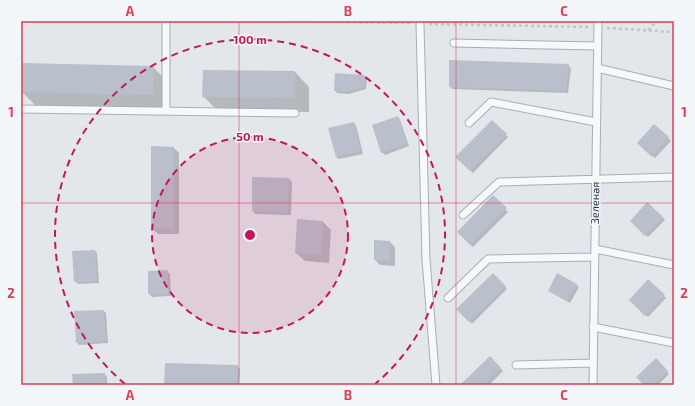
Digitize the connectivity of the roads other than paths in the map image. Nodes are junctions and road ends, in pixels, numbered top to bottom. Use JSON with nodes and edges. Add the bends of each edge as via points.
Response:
{"nodes":[{"id":1,"x":166,"y":21,"type":"edge"},
{"id":2,"x":420,"y":24,"type":"road end"},
{"id":3,"x":598,"y":24,"type":"edge"},
{"id":4,"x":454,"y":43,"type":"dead end"},
{"id":5,"x":597,"y":46,"type":"junction"},
{"id":6,"x":597,"y":68,"type":"junction"},
{"id":7,"x":674,"y":86,"type":"edge"},
{"id":8,"x":21,"y":109,"type":"edge"},
{"id":9,"x":166,"y":111,"type":"junction"},
{"id":10,"x":295,"y":113,"type":"dead end"},
{"id":11,"x":596,"y":122,"type":"junction"},
{"id":12,"x":469,"y":123,"type":"dead end"},
{"id":13,"x":674,"y":177,"type":"edge"},
{"id":14,"x":595,"y":179,"type":"junction"},
{"id":15,"x":463,"y":216,"type":"dead end"},
{"id":16,"x":594,"y":253,"type":"junction"},
{"id":17,"x":674,"y":265,"type":"edge"},
{"id":18,"x":448,"y":298,"type":"dead end"},
{"id":19,"x":594,"y":327,"type":"junction"},
{"id":20,"x":674,"y":343,"type":"edge"},
{"id":21,"x":593,"y":363,"type":"junction"},
{"id":22,"x":516,"y":365,"type":"dead end"},
{"id":23,"x":436,"y":385,"type":"edge"},
{"id":24,"x":592,"y":385,"type":"edge"}],
"edges":[{"from":1,"to":9,"type":"lane"},
{"from":2,"to":23,"type":"lane","via":[[426,260]]},
{"from":3,"to":5,"type":"lane","name":"Зеленая"},
{"from":4,"to":5,"type":"lane"},
{"from":5,"to":6,"type":"lane","name":"Зеленая"},
{"from":6,"to":7,"type":"lane"},
{"from":6,"to":11,"type":"lane","name":"Зеленая"},
{"from":8,"to":9,"type":"lane"},
{"from":9,"to":10,"type":"lane"},
{"from":11,"to":12,"type":"lane","via":[[491,102]]},
{"from":11,"to":14,"type":"lane","name":"Зеленая"},
{"from":13,"to":14,"type":"lane"},
{"from":14,"to":15,"type":"lane","via":[[499,182]]},
{"from":14,"to":16,"type":"lane","name":"Зеленая"},
{"from":16,"to":17,"type":"lane"},
{"from":16,"to":18,"type":"lane","via":[[488,258]]},
{"from":16,"to":19,"type":"lane","name":"Зеленая"},
{"from":19,"to":20,"type":"lane"},
{"from":19,"to":21,"type":"lane","name":"Зеленая"},
{"from":21,"to":22,"type":"lane"},
{"from":21,"to":24,"type":"lane","name":"Зеленая"}]}
